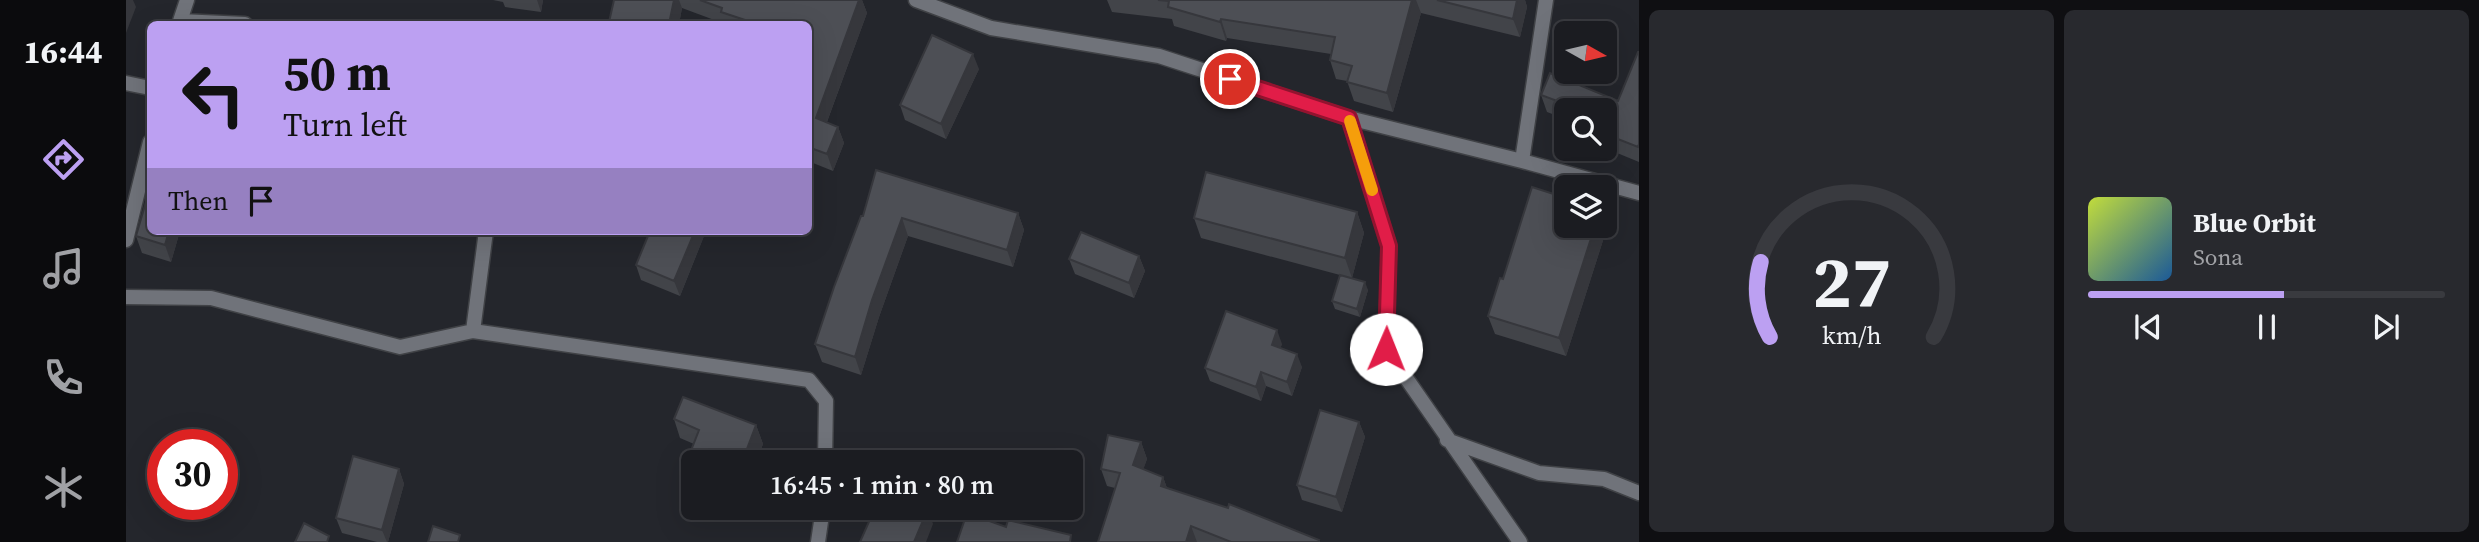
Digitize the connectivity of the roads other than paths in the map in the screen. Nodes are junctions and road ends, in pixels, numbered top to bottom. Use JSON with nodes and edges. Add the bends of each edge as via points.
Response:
{"nodes":[{"id":1,"x":187,"y":0,"type":"edge"},
{"id":2,"x":916,"y":0,"type":"edge"},
{"id":3,"x":1546,"y":0,"type":"edge"},
{"id":4,"x":181,"y":21,"type":"edge"},
{"id":5,"x":126,"y":83,"type":"edge"},
{"id":6,"x":147,"y":87,"type":"edge"},
{"id":7,"x":1349,"y":118,"type":"junction"},
{"id":8,"x":147,"y":154,"type":"edge"},
{"id":9,"x":1521,"y":161,"type":"junction"},
{"id":10,"x":1639,"y":193,"type":"edge"},
{"id":11,"x":485,"y":235,"type":"edge"},
{"id":12,"x":126,"y":240,"type":"edge"},
{"id":13,"x":126,"y":297,"type":"edge"},
{"id":14,"x":473,"y":331,"type":"junction"},
{"id":15,"x":1447,"y":440,"type":"junction"},
{"id":16,"x":825,"y":450,"type":"edge"},
{"id":17,"x":1639,"y":493,"type":"edge"},
{"id":18,"x":821,"y":520,"type":"edge"},
{"id":19,"x":818,"y":542,"type":"edge"},
{"id":20,"x":1520,"y":542,"type":"edge"}],
"edges":[{"from":1,"to":4,"type":"street"},
{"from":2,"to":7,"type":"street","via":[[991,28],[1159,56]]},
{"from":3,"to":9,"type":"street"},
{"from":5,"to":6,"type":"street"},
{"from":7,"to":9,"type":"street"},
{"from":7,"to":15,"type":"street","via":[[1389,246],[1386,349]]},
{"from":8,"to":12,"type":"street"},
{"from":9,"to":10,"type":"street"},
{"from":11,"to":14,"type":"street"},
{"from":13,"to":14,"type":"street","via":[[211,298],[400,347]]},
{"from":14,"to":16,"type":"street","via":[[809,380],[826,401]]},
{"from":15,"to":17,"type":"street","via":[[1539,473],[1604,479]]},
{"from":15,"to":20,"type":"street"},
{"from":18,"to":19,"type":"street"}]}
